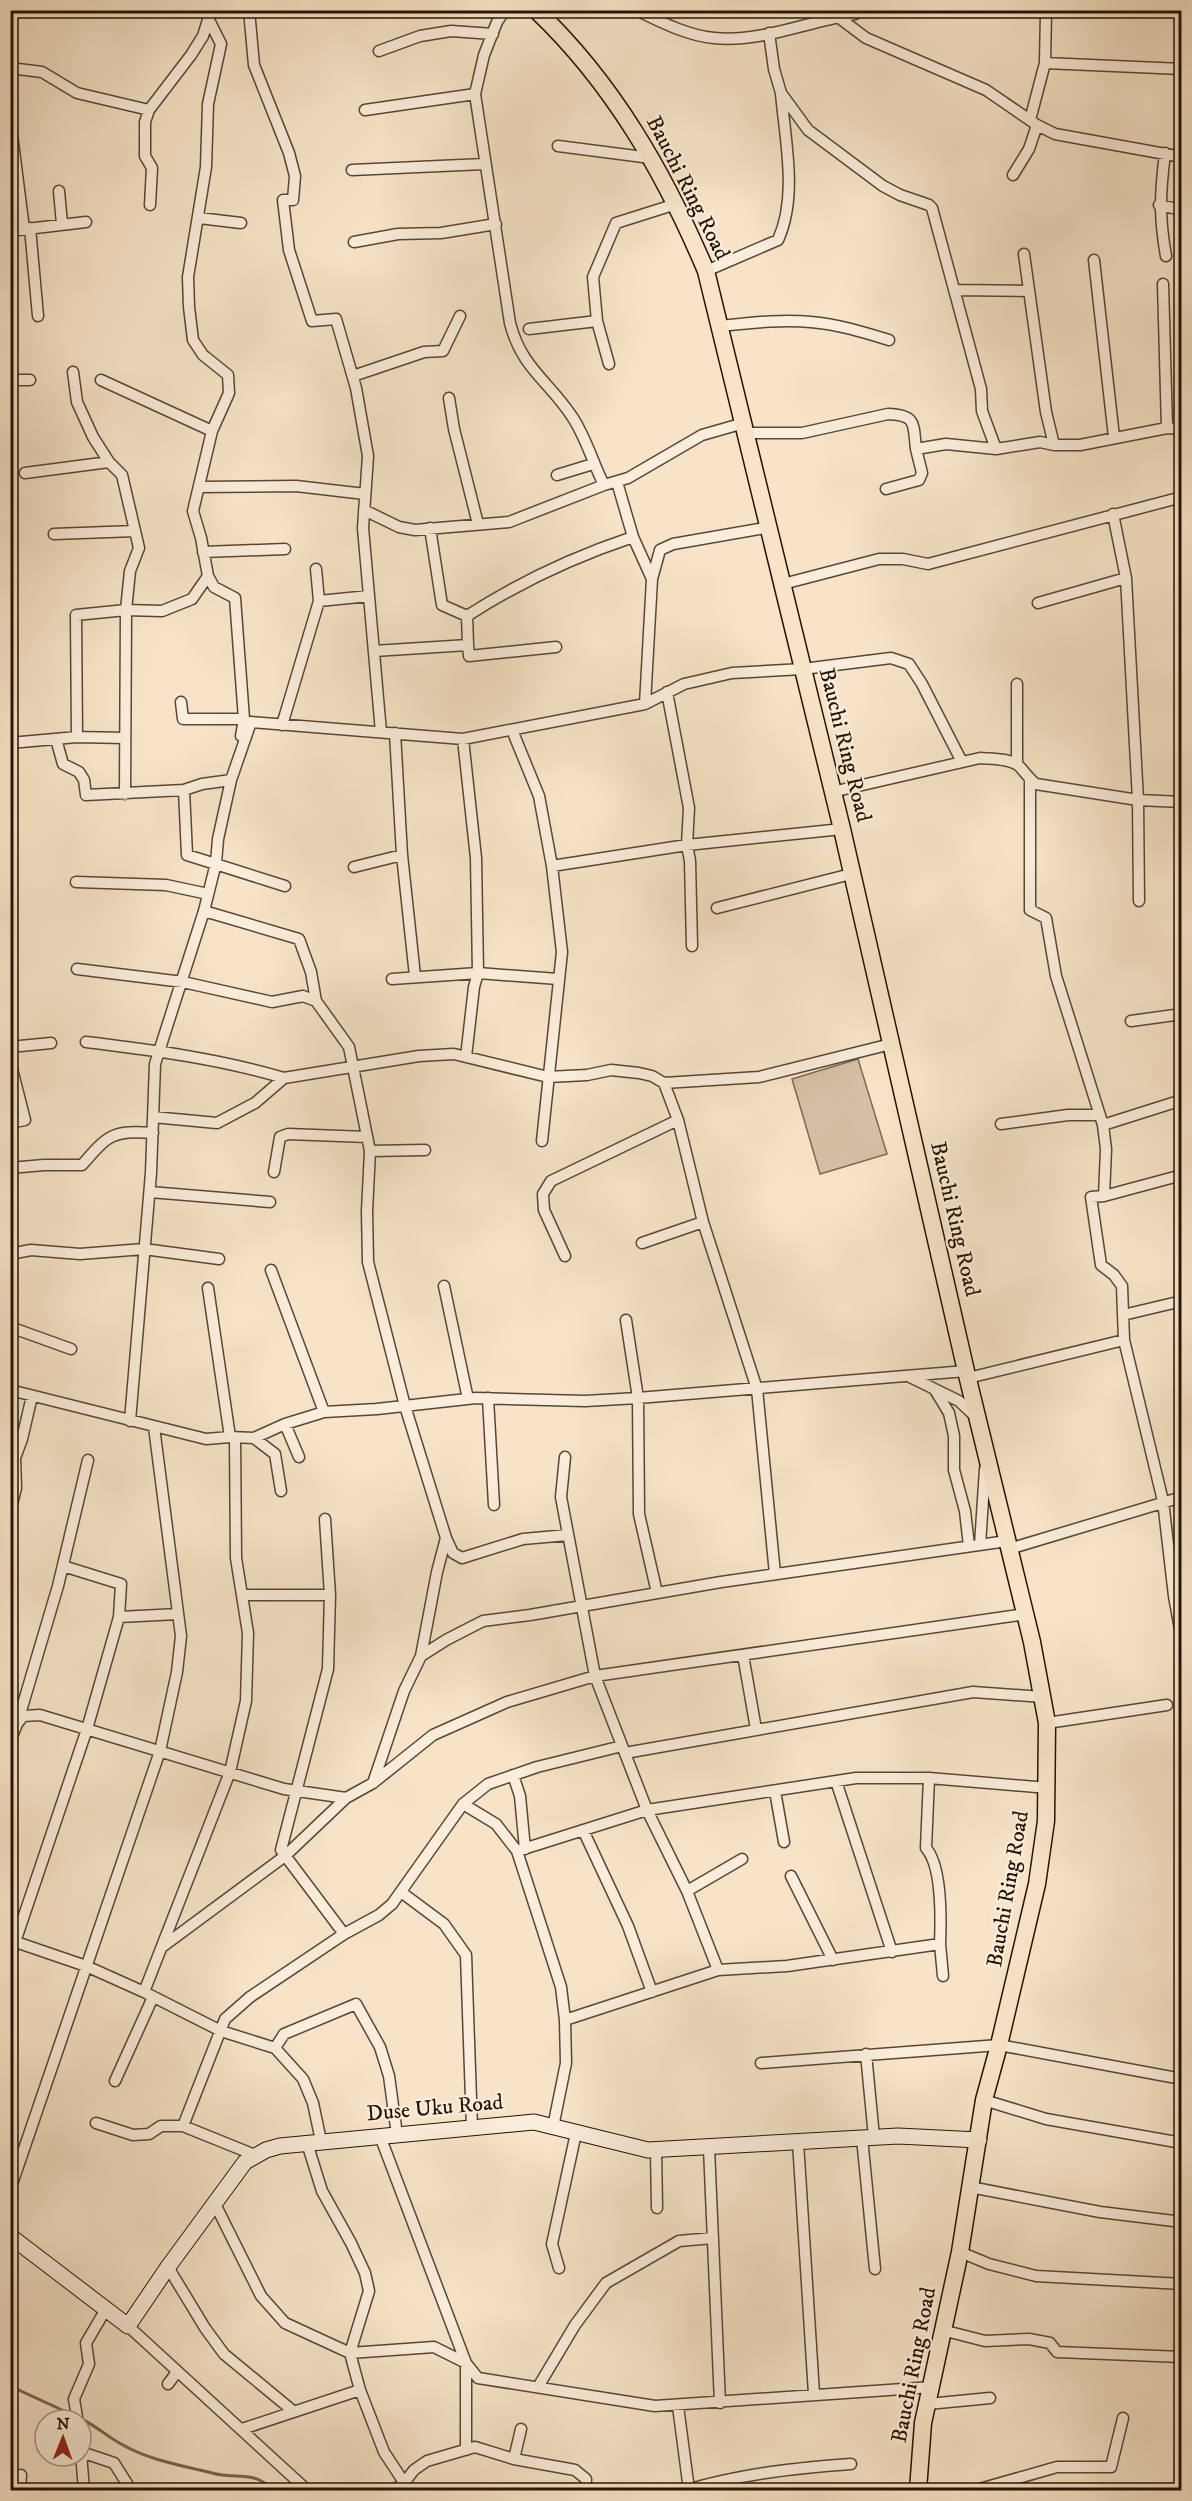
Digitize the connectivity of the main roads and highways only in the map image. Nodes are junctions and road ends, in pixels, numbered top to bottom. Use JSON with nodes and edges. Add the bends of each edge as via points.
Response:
{"nodes":[{"id":1,"x":536,"y":10,"type":"edge"},
{"id":2,"x":918,"y":2490,"type":"edge"}],
"edges":[{"from":1,"to":2,"type":"main road","name":"Bauchi Ring Road","via":[[566,40],[624,113],[652,158],[706,270],[842,829],[1043,1697],[1048,1788],[1037,1884],[984,2100],[960,2252],[920,2447]]}]}
